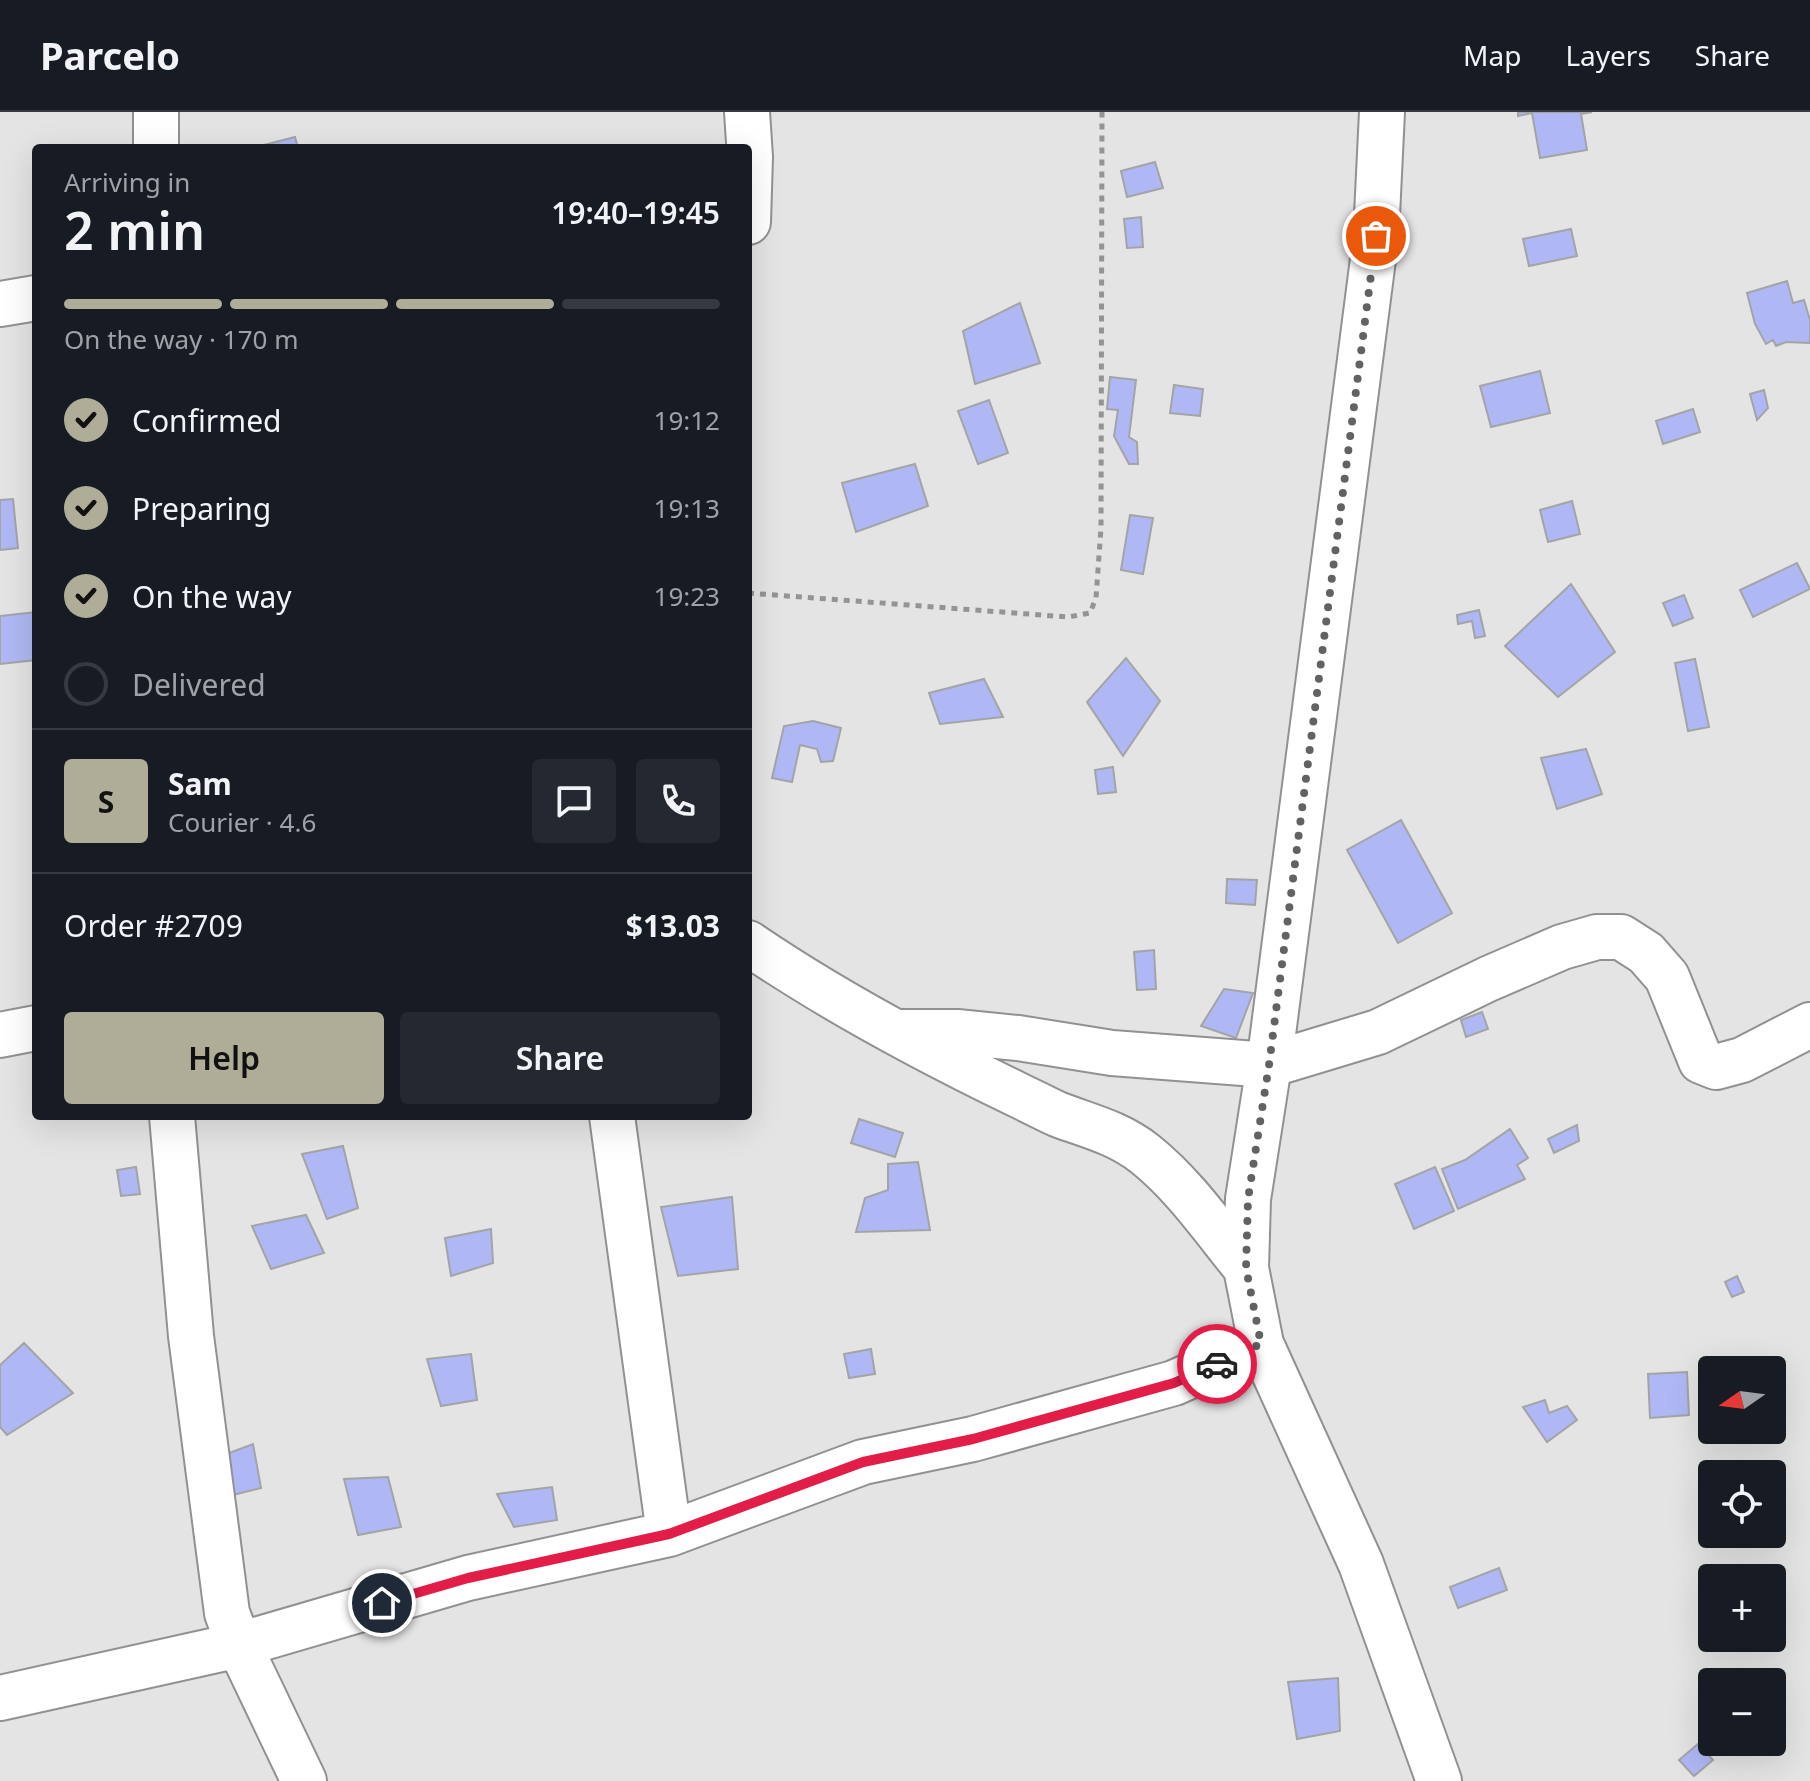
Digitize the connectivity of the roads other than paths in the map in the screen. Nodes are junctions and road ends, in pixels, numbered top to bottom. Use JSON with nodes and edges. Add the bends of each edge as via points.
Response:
{"nodes":[{"id":1,"x":156,"y":112,"type":"edge"},
{"id":2,"x":747,"y":112,"type":"edge"},
{"id":3,"x":1382,"y":112,"type":"edge"},
{"id":4,"x":156,"y":144,"type":"edge"},
{"id":5,"x":748,"y":144,"type":"edge"},
{"id":6,"x":32,"y":299,"type":"edge"},
{"id":7,"x":0,"y":304,"type":"edge"},
{"id":8,"x":752,"y":946,"type":"edge"},
{"id":9,"x":1810,"y":1025,"type":"edge"},
{"id":10,"x":32,"y":1029,"type":"edge"},
{"id":11,"x":895,"y":1032,"type":"junction"},
{"id":12,"x":0,"y":1035,"type":"edge"},
{"id":13,"x":1269,"y":1065,"type":"junction"},
{"id":14,"x":172,"y":1120,"type":"edge"},
{"id":15,"x":613,"y":1120,"type":"edge"},
{"id":16,"x":1246,"y":1268,"type":"junction"},
{"id":17,"x":1261,"y":1344,"type":"junction"},
{"id":18,"x":669,"y":1534,"type":"junction"},
{"id":19,"x":239,"y":1645,"type":"junction"},
{"id":20,"x":0,"y":1698,"type":"edge"},
{"id":21,"x":304,"y":1781,"type":"edge"},
{"id":22,"x":1439,"y":1781,"type":"edge"}],
"edges":[{"from":1,"to":4,"type":"street"},
{"from":2,"to":5,"type":"street"},
{"from":3,"to":13,"type":"street","via":[[1376,236]]},
{"from":6,"to":7,"type":"street"},
{"from":8,"to":11,"type":"street"},
{"from":9,"to":13,"type":"street","via":[[1742,1060],[1716,1067],[1701,1061],[1667,977],[1646,953],[1621,937],[1597,937],[1549,952],[1378,1032]]},
{"from":10,"to":12,"type":"street"},
{"from":11,"to":13,"type":"street","via":[[957,1032],[1112,1053]]},
{"from":11,"to":16,"type":"street","via":[[1144,1153],[1172,1177]]},
{"from":13,"to":16,"type":"street","via":[[1248,1199]]},
{"from":14,"to":19,"type":"street","via":[[191,1336],[227,1613]]},
{"from":15,"to":18,"type":"street"},
{"from":16,"to":17,"type":"street"},
{"from":17,"to":18,"type":"street","via":[[1174,1383],[973,1439],[863,1462]]},
{"from":17,"to":22,"type":"street","via":[[1361,1564]]},
{"from":18,"to":19,"type":"street","via":[[468,1578]]},
{"from":19,"to":20,"type":"street"},
{"from":19,"to":21,"type":"street"}]}
